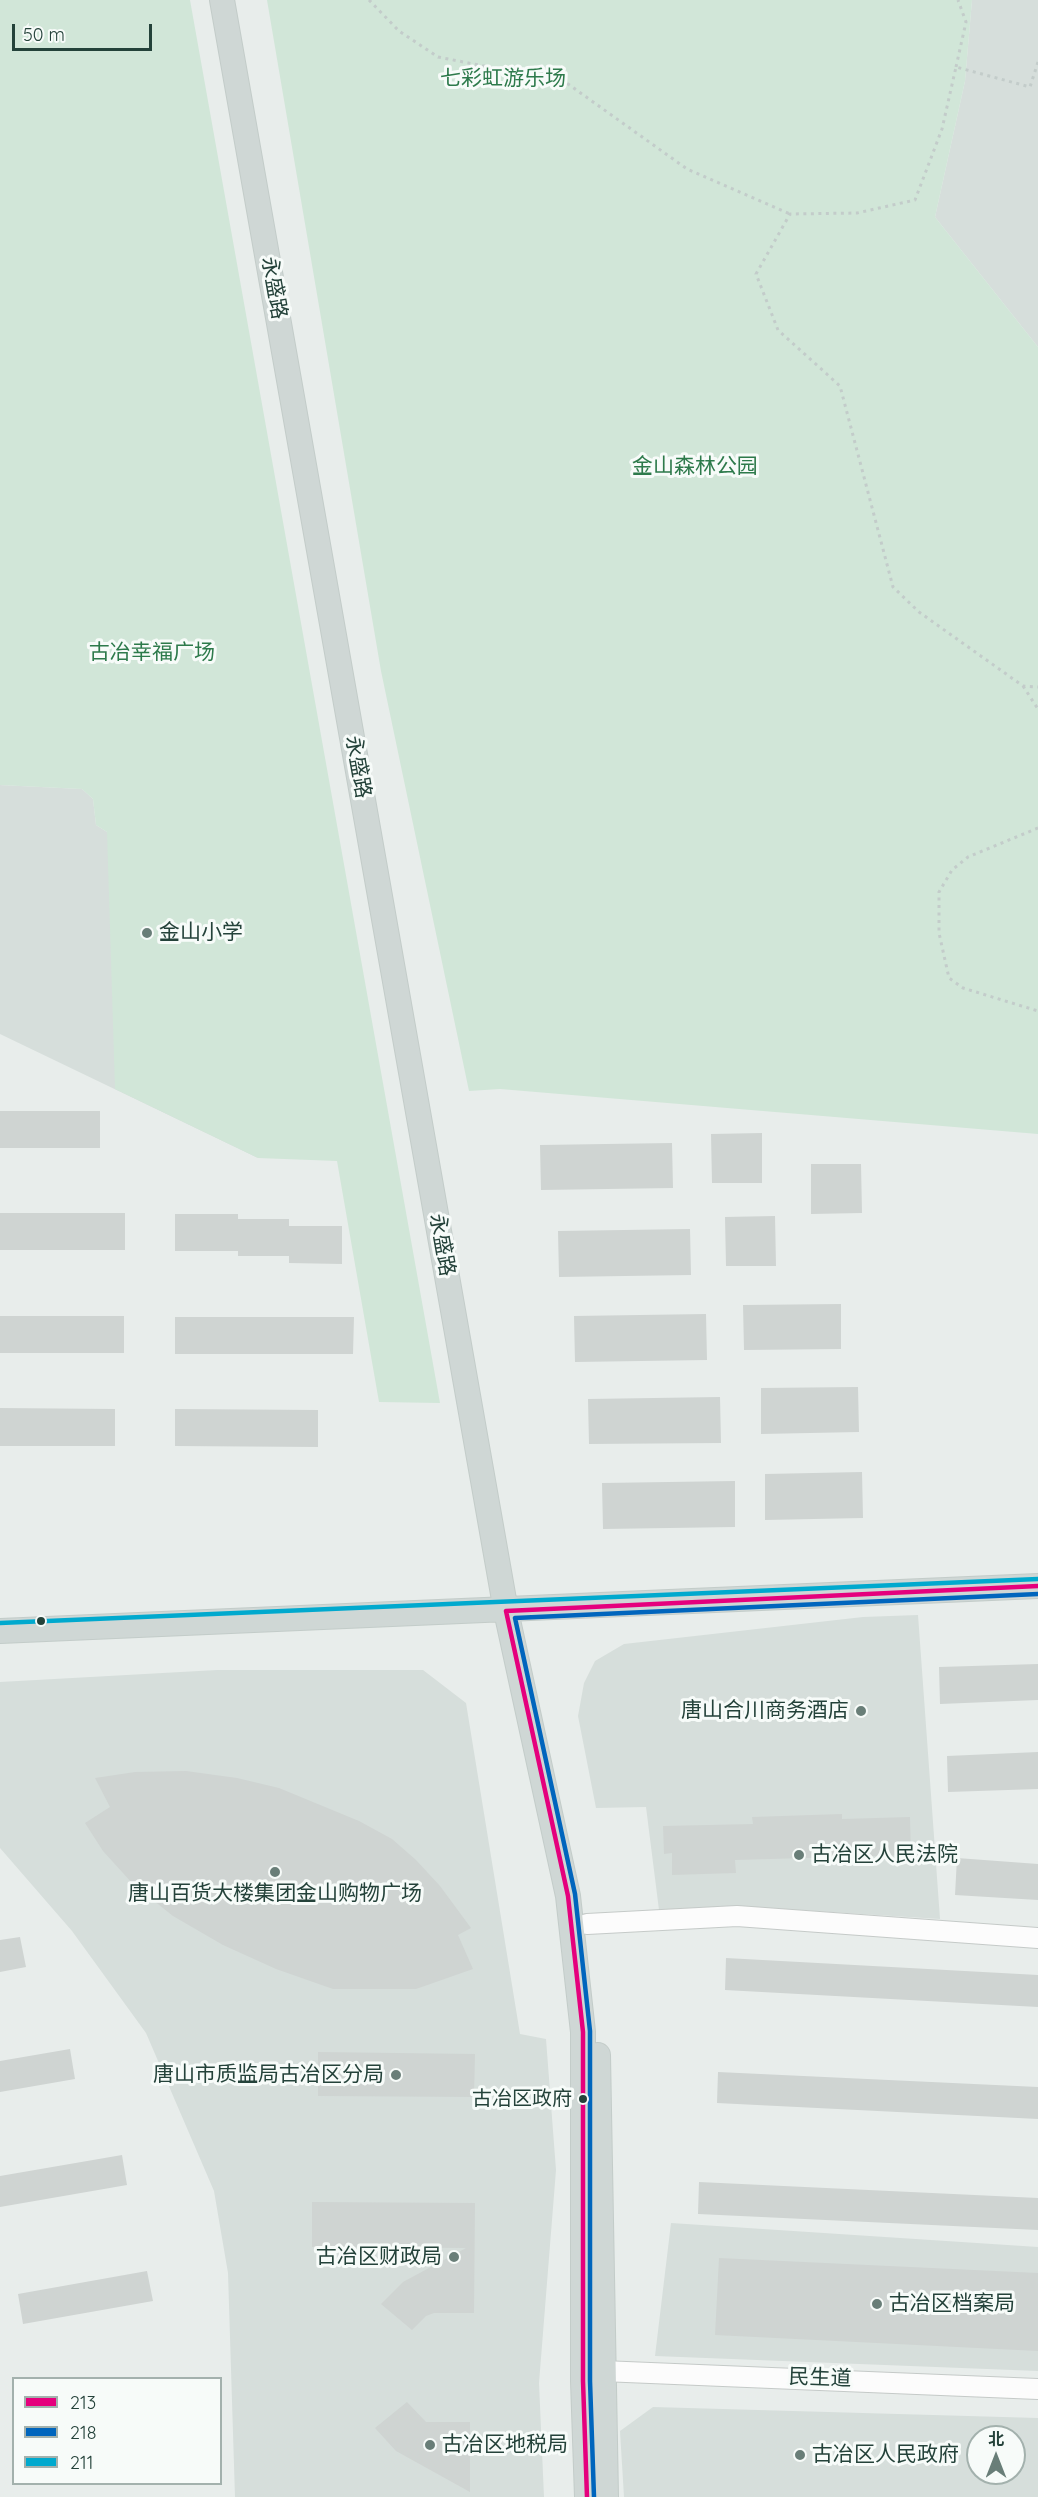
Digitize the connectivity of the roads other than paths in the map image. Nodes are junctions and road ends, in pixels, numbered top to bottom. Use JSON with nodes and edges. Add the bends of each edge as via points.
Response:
{"nodes":[{"id":1,"x":222,"y":0,"type":"edge"},
{"id":2,"x":239,"y":0,"type":"edge"},
{"id":3,"x":1038,"y":1586,"type":"edge"},
{"id":4,"x":514,"y":1610,"type":"junction"},
{"id":5,"x":0,"y":1632,"type":"edge"},
{"id":6,"x":587,"y":1924,"type":"junction"},
{"id":7,"x":1038,"y":1938,"type":"edge"},
{"id":8,"x":602,"y":2371,"type":"junction"},
{"id":9,"x":1038,"y":2389,"type":"edge"},
{"id":10,"x":587,"y":2497,"type":"edge"},
{"id":11,"x":606,"y":2497,"type":"edge"}],
"edges":[{"from":1,"to":4,"type":"main road","name":"永盛路"},
{"from":2,"to":4,"type":"main road","name":"永盛路"},
{"from":3,"to":4,"type":"main road"},
{"from":4,"to":5,"type":"main road"},
{"from":4,"to":6,"type":"main road","name":"永盛路"},
{"from":4,"to":10,"type":"main road","name":"永盛路","via":[[568,1896],[583,2032],[583,2381]]},
{"from":6,"to":7,"type":"street","via":[[737,1916]]},
{"from":6,"to":8,"type":"main road","name":"永盛路","via":[[598,2055]]},
{"from":8,"to":9,"type":"street","name":"民生道"},
{"from":8,"to":11,"type":"main road","name":"永盛路"}]}
